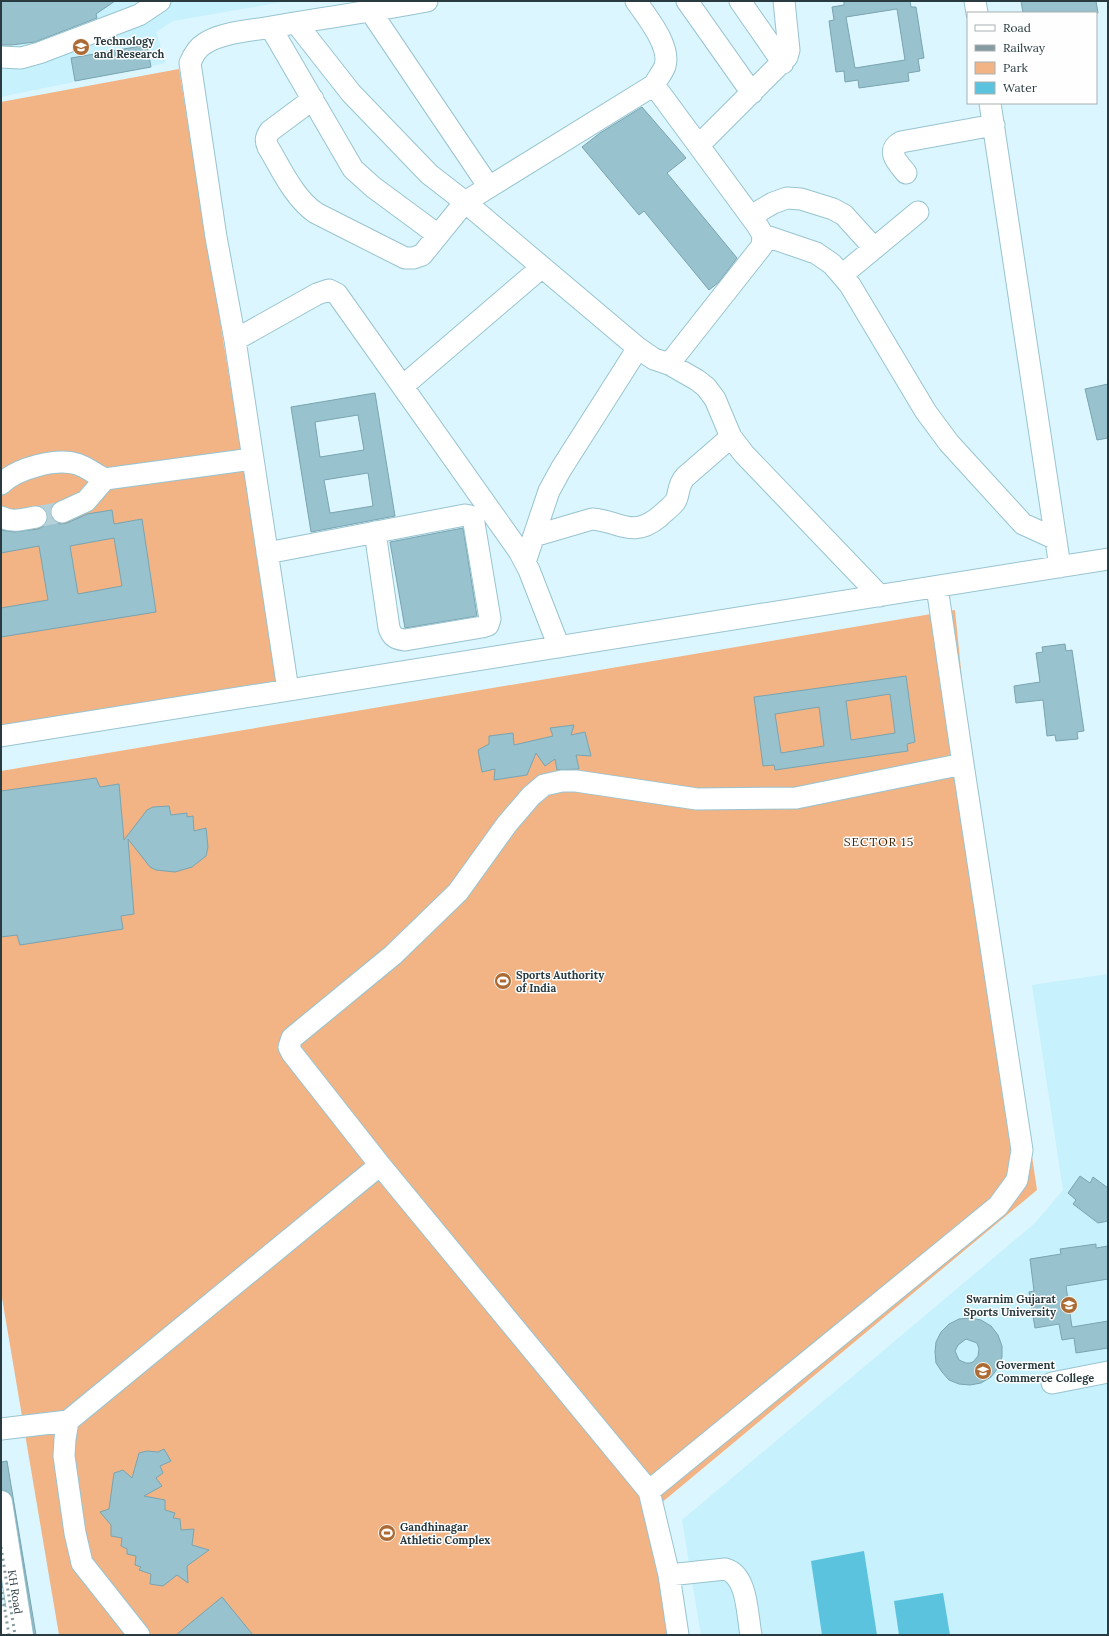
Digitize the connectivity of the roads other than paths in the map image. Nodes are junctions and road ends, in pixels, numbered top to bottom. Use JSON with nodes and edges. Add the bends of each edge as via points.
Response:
{"nodes":[{"id":1,"x":160,"y":1,"type":"edge"},
{"id":2,"x":427,"y":1,"type":"edge"},
{"id":3,"x":636,"y":1,"type":"edge"},
{"id":4,"x":687,"y":1,"type":"edge"},
{"id":5,"x":740,"y":1,"type":"edge"},
{"id":6,"x":784,"y":1,"type":"edge"},
{"id":7,"x":975,"y":1,"type":"edge"},
{"id":8,"x":371,"y":12,"type":"junction"},
{"id":9,"x":977,"y":12,"type":"edge"},
{"id":10,"x":296,"y":23,"type":"junction"},
{"id":11,"x":271,"y":28,"type":"junction"},
{"id":12,"x":1,"y":57,"type":"edge"},
{"id":13,"x":783,"y":63,"type":"junction"},
{"id":14,"x":654,"y":85,"type":"junction"},
{"id":15,"x":752,"y":93,"type":"junction"},
{"id":16,"x":313,"y":99,"type":"junction"},
{"id":17,"x":990,"y":104,"type":"edge"},
{"id":18,"x":994,"y":125,"type":"junction"},
{"id":19,"x":698,"y":145,"type":"junction"},
{"id":20,"x":906,"y":173,"type":"dead end"},
{"id":21,"x":489,"y":187,"type":"junction"},
{"id":22,"x":465,"y":202,"type":"junction"},
{"id":23,"x":918,"y":212,"type":"dead end"},
{"id":24,"x":751,"y":216,"type":"junction"},
{"id":25,"x":438,"y":235,"type":"junction"},
{"id":26,"x":763,"y":235,"type":"junction"},
{"id":27,"x":874,"y":248,"type":"junction"},
{"id":28,"x":542,"y":267,"type":"junction"},
{"id":29,"x":842,"y":275,"type":"junction"},
{"id":30,"x":235,"y":340,"type":"junction"},
{"id":31,"x":638,"y":348,"type":"junction"},
{"id":32,"x":669,"y":364,"type":"junction"},
{"id":33,"x":403,"y":386,"type":"junction"},
{"id":34,"x":731,"y":437,"type":"junction"},
{"id":35,"x":252,"y":459,"type":"junction"},
{"id":36,"x":105,"y":479,"type":"junction"},
{"id":37,"x":1,"y":484,"type":"edge"},
{"id":38,"x":62,"y":512,"type":"tunnel mouth"},
{"id":39,"x":1,"y":517,"type":"edge"},
{"id":40,"x":36,"y":517,"type":"tunnel mouth"},
{"id":41,"x":375,"y":532,"type":"junction"},
{"id":42,"x":534,"y":536,"type":"junction"},
{"id":43,"x":1056,"y":539,"type":"junction"},
{"id":44,"x":266,"y":553,"type":"junction"},
{"id":45,"x":1108,"y":559,"type":"edge"},
{"id":46,"x":525,"y":562,"type":"junction"},
{"id":47,"x":1060,"y":567,"type":"junction"},
{"id":48,"x":937,"y":587,"type":"junction"},
{"id":49,"x":880,"y":596,"type":"junction"},
{"id":50,"x":559,"y":647,"type":"junction"},
{"id":51,"x":288,"y":690,"type":"junction"},
{"id":52,"x":1,"y":736,"type":"edge"},
{"id":53,"x":963,"y":764,"type":"junction"},
{"id":54,"x":380,"y":1165,"type":"junction"},
{"id":55,"x":1108,"y":1372,"type":"edge"},
{"id":56,"x":1052,"y":1383,"type":"dead end"},
{"id":57,"x":68,"y":1421,"type":"junction"},
{"id":58,"x":1,"y":1429,"type":"edge"},
{"id":59,"x":648,"y":1491,"type":"junction"},
{"id":60,"x":1,"y":1502,"type":"edge"},
{"id":61,"x":6,"y":1562,"type":"edge"},
{"id":62,"x":669,"y":1575,"type":"junction"},
{"id":63,"x":1,"y":1617,"type":"edge"},
{"id":64,"x":4,"y":1635,"type":"edge"},
{"id":65,"x":22,"y":1635,"type":"edge"},
{"id":66,"x":139,"y":1635,"type":"edge"},
{"id":67,"x":678,"y":1635,"type":"edge"},
{"id":68,"x":751,"y":1635,"type":"edge"}],
"edges":[{"from":1,"to":12,"type":"street","via":[[139,16],[39,53],[21,58]]},
{"from":2,"to":8,"type":"street"},
{"from":3,"to":14,"type":"street","via":[[661,40],[665,53],[665,66]]},
{"from":4,"to":15,"type":"street"},
{"from":5,"to":13,"type":"street"},
{"from":6,"to":13,"type":"street","via":[[789,50]]},
{"from":7,"to":9,"type":"street"},
{"from":8,"to":10,"type":"street"},
{"from":8,"to":21,"type":"street"},
{"from":10,"to":11,"type":"street"},
{"from":10,"to":22,"type":"street","via":[[368,112],[429,174]]},
{"from":11,"to":16,"type":"street"},
{"from":11,"to":30,"type":"street","via":[[218,38],[203,44],[190,63],[216,237]]},
{"from":13,"to":15,"type":"street"},
{"from":14,"to":19,"type":"street"},
{"from":14,"to":21,"type":"street"},
{"from":15,"to":19,"type":"street"},
{"from":16,"to":25,"type":"street","via":[[353,169]]},
{"from":16,"to":25,"type":"street","via":[[266,136],[268,147],[307,208],[405,258],[422,255]]},
{"from":17,"to":18,"type":"street"},
{"from":18,"to":20,"type":"street","via":[[901,142],[893,150],[894,156]]},
{"from":18,"to":43,"type":"street"},
{"from":19,"to":24,"type":"street"},
{"from":21,"to":22,"type":"street"},
{"from":22,"to":25,"type":"street"},
{"from":22,"to":28,"type":"street"},
{"from":23,"to":27,"type":"street"},
{"from":24,"to":26,"type":"street"},
{"from":24,"to":27,"type":"street","via":[[773,203],[788,198],[801,199],[844,215]]},
{"from":26,"to":29,"type":"street","via":[[816,253]]},
{"from":26,"to":32,"type":"street","via":[[762,246]]},
{"from":27,"to":29,"type":"street"},
{"from":28,"to":31,"type":"street"},
{"from":28,"to":33,"type":"street"},
{"from":29,"to":43,"type":"street","via":[[937,428],[1023,524]]},
{"from":30,"to":33,"type":"street","via":[[329,290],[345,302]]},
{"from":30,"to":35,"type":"street"},
{"from":31,"to":32,"type":"street","via":[[654,359]]},
{"from":31,"to":42,"type":"street","via":[[561,469],[549,491]]},
{"from":32,"to":34,"type":"street","via":[[706,388],[715,399]]},
{"from":33,"to":46,"type":"street"},
{"from":34,"to":42,"type":"street","via":[[685,477],[680,483],[673,504],[651,523],[634,528],[592,520]]},
{"from":34,"to":49,"type":"street","via":[[744,454]]},
{"from":35,"to":36,"type":"street"},
{"from":35,"to":44,"type":"street"},
{"from":36,"to":37,"type":"street","via":[[78,465],[66,462],[51,463],[18,472]]},
{"from":36,"to":38,"type":"street","via":[[86,501]]},
{"from":39,"to":40,"type":"street","via":[[17,521]]},
{"from":41,"to":41,"type":"street","via":[[465,514],[470,516],[474,523],[490,619],[488,624],[405,640],[396,639],[389,628]]},
{"from":41,"to":44,"type":"street"},
{"from":42,"to":46,"type":"street"},
{"from":43,"to":47,"type":"street"},
{"from":44,"to":51,"type":"street"},
{"from":45,"to":47,"type":"street"},
{"from":46,"to":50,"type":"street"},
{"from":47,"to":48,"type":"street"},
{"from":48,"to":49,"type":"street"},
{"from":48,"to":53,"type":"street"},
{"from":49,"to":50,"type":"street"},
{"from":50,"to":51,"type":"street"},
{"from":51,"to":52,"type":"street"},
{"from":53,"to":54,"type":"street","via":[[796,798],[698,799],[576,781],[544,785],[530,796],[507,824],[458,892],[393,955],[292,1038],[289,1047],[292,1053]]},
{"from":53,"to":59,"type":"street","via":[[1022,1150],[1017,1180],[998,1206]]},
{"from":54,"to":57,"type":"street"},
{"from":54,"to":59,"type":"street"},
{"from":55,"to":56,"type":"street"},
{"from":57,"to":58,"type":"street"},
{"from":57,"to":66,"type":"street","via":[[64,1456],[82,1563]]},
{"from":59,"to":62,"type":"street"},
{"from":60,"to":61,"type":"main road","name":"KH Road"},
{"from":61,"to":65,"type":"main road","name":"KH Road"},
{"from":62,"to":67,"type":"street"},
{"from":62,"to":68,"type":"street","via":[[725,1568],[732,1570],[743,1586]]},
{"from":63,"to":64,"type":"main road","name":"KH Road"}]}
